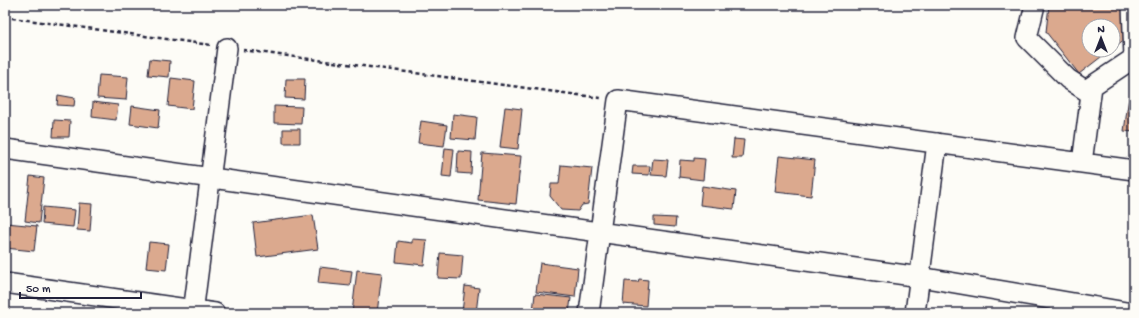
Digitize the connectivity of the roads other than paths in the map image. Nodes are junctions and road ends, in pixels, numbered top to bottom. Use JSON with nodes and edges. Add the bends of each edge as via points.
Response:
{"nodes":[{"id":1,"x":1035,"y":5,"type":"edge"},
{"id":2,"x":1132,"y":5,"type":"edge"},
{"id":3,"x":227,"y":48,"type":"road end"},
{"id":4,"x":1112,"y":72,"type":"junction"},
{"id":5,"x":1134,"y":76,"type":"edge"},
{"id":6,"x":1091,"y":94,"type":"junction"},
{"id":7,"x":937,"y":144,"type":"junction"},
{"id":8,"x":5,"y":150,"type":"edge"},
{"id":9,"x":1082,"y":163,"type":"junction"},
{"id":10,"x":1134,"y":170,"type":"edge"},
{"id":11,"x":210,"y":179,"type":"junction"},
{"id":12,"x":599,"y":232,"type":"junction"},
{"id":13,"x":920,"y":277,"type":"junction"},
{"id":14,"x":5,"y":283,"type":"edge"},
{"id":15,"x":194,"y":311,"type":"edge"},
{"id":16,"x":215,"y":313,"type":"edge"},
{"id":17,"x":589,"y":313,"type":"edge"},
{"id":18,"x":915,"y":313,"type":"edge"},
{"id":19,"x":1132,"y":313,"type":"edge"}],
"edges":[{"from":1,"to":6,"type":"street","via":[[1027,38],[1068,79]]},
{"from":2,"to":4,"type":"street","via":[[1134,58]]},
{"from":3,"to":11,"type":"street"},
{"from":4,"to":5,"type":"street"},
{"from":4,"to":6,"type":"street","via":[[1092,86]]},
{"from":6,"to":9,"type":"street"},
{"from":7,"to":9,"type":"street"},
{"from":7,"to":12,"type":"street","via":[[618,100]]},
{"from":7,"to":13,"type":"street"},
{"from":8,"to":11,"type":"street"},
{"from":9,"to":10,"type":"street"},
{"from":11,"to":12,"type":"street"},
{"from":11,"to":15,"type":"street"},
{"from":12,"to":13,"type":"street"},
{"from":12,"to":17,"type":"street"},
{"from":13,"to":18,"type":"street"},
{"from":13,"to":19,"type":"street"},
{"from":14,"to":15,"type":"street"},
{"from":15,"to":16,"type":"street"}]}
